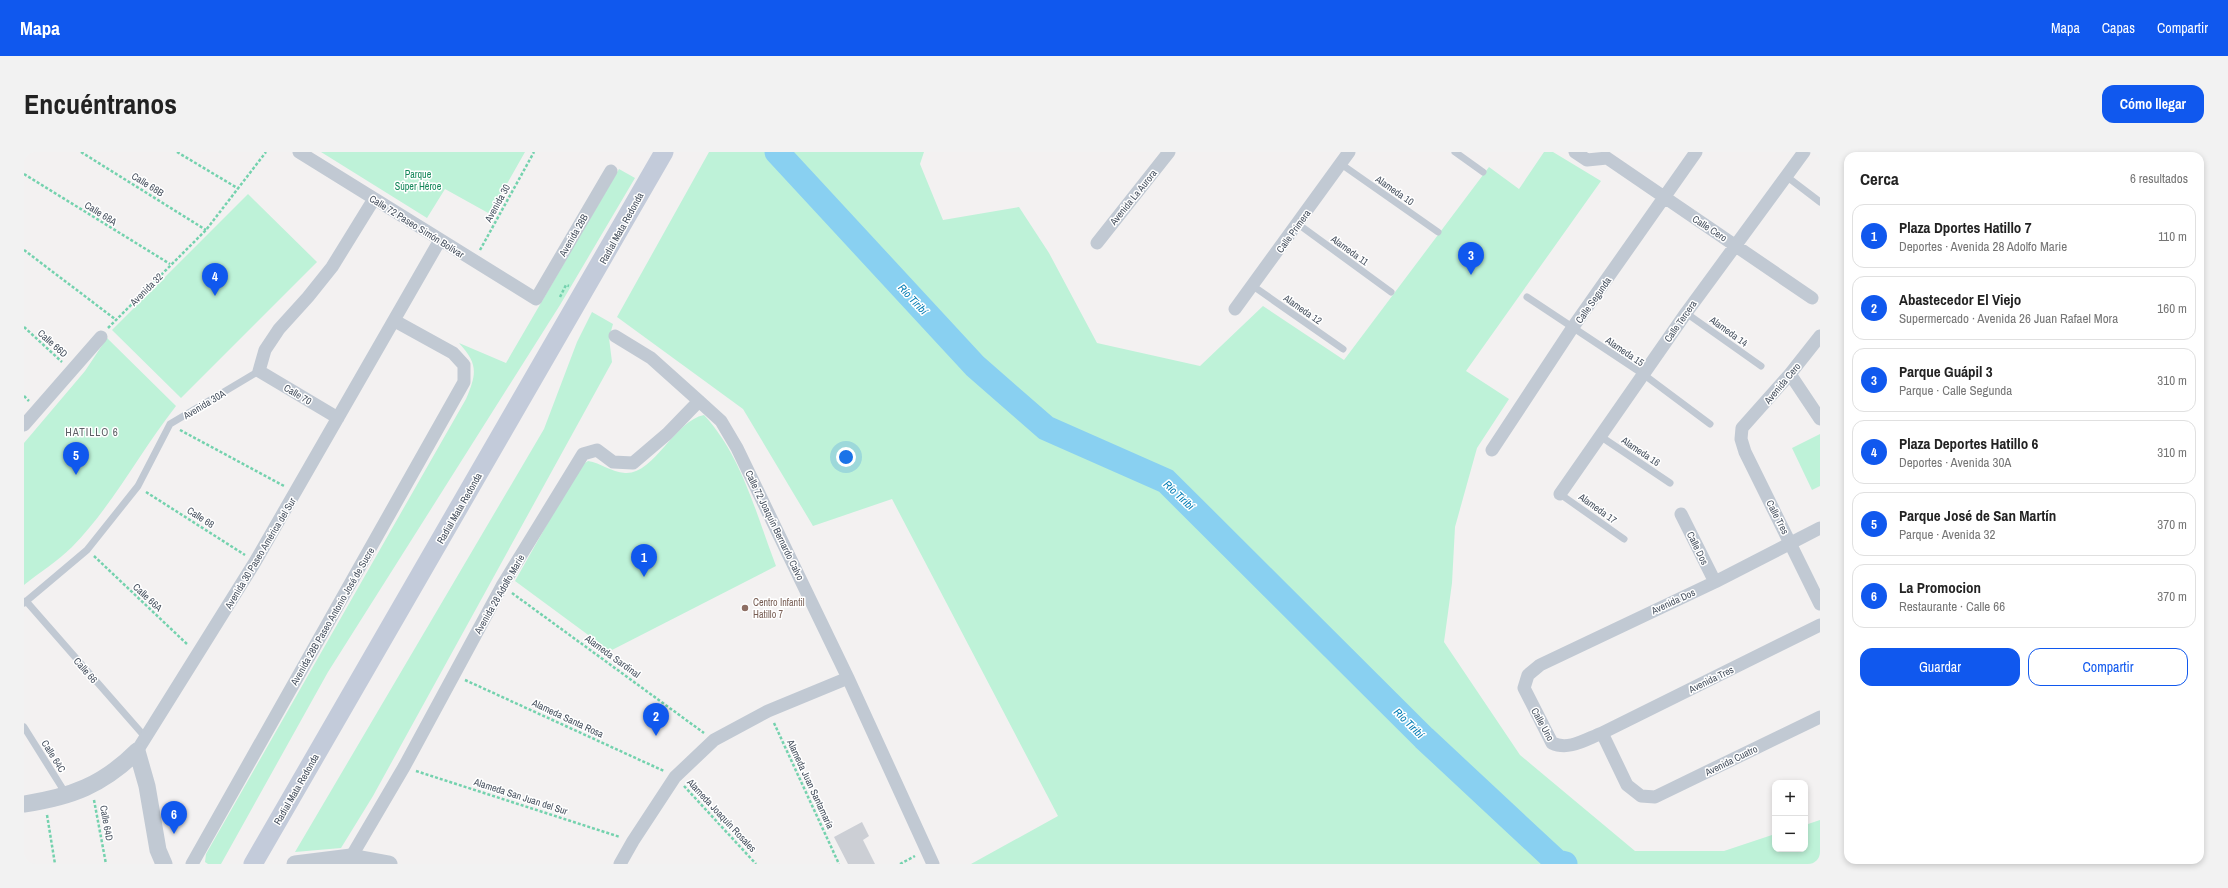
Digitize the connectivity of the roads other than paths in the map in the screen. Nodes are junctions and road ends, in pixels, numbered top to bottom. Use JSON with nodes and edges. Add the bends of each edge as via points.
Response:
{"nodes":[{"id":1,"x":301,"y":152,"type":"edge"},
{"id":2,"x":664,"y":152,"type":"edge"},
{"id":3,"x":1169,"y":152,"type":"edge"},
{"id":4,"x":1349,"y":152,"type":"edge"},
{"id":5,"x":1455,"y":152,"type":"edge"},
{"id":6,"x":1575,"y":152,"type":"edge"},
{"id":7,"x":1696,"y":152,"type":"edge"},
{"id":8,"x":1804,"y":152,"type":"edge"},
{"id":9,"x":1607,"y":155,"type":"edge"},
{"id":10,"x":1341,"y":164,"type":"junction"},
{"id":11,"x":611,"y":171,"type":"dead end"},
{"id":12,"x":1483,"y":172,"type":"dead end"},
{"id":13,"x":1786,"y":176,"type":"junction"},
{"id":14,"x":1665,"y":198,"type":"junction"},
{"id":15,"x":374,"y":199,"type":"junction"},
{"id":16,"x":1820,"y":202,"type":"edge"},
{"id":17,"x":1298,"y":224,"type":"junction"},
{"id":18,"x":1438,"y":232,"type":"dead end"},
{"id":19,"x":440,"y":240,"type":"junction"},
{"id":20,"x":1097,"y":243,"type":"dead end"},
{"id":21,"x":1736,"y":245,"type":"junction"},
{"id":22,"x":1252,"y":286,"type":"junction"},
{"id":23,"x":1391,"y":292,"type":"dead end"},
{"id":24,"x":1527,"y":297,"type":"dead end"},
{"id":25,"x":1812,"y":298,"type":"dead end"},
{"id":26,"x":536,"y":299,"type":"joint"},
{"id":27,"x":1235,"y":309,"type":"dead end"},
{"id":28,"x":1686,"y":312,"type":"junction"},
{"id":29,"x":395,"y":321,"type":"junction"},
{"id":30,"x":1573,"y":327,"type":"junction"},
{"id":31,"x":615,"y":336,"type":"dead end"},
{"id":32,"x":1820,"y":336,"type":"edge"},
{"id":33,"x":101,"y":337,"type":"road end"},
{"id":34,"x":1343,"y":349,"type":"dead end"},
{"id":35,"x":1761,"y":366,"type":"dead end"},
{"id":36,"x":259,"y":371,"type":"junction"},
{"id":37,"x":1643,"y":374,"type":"junction"},
{"id":38,"x":1790,"y":374,"type":"junction"},
{"id":39,"x":700,"y":400,"type":"junction"},
{"id":40,"x":338,"y":418,"type":"junction"},
{"id":41,"x":1820,"y":419,"type":"edge"},
{"id":42,"x":1710,"y":424,"type":"dead end"},
{"id":43,"x":24,"y":426,"type":"edge"},
{"id":44,"x":1742,"y":428,"type":"joint"},
{"id":45,"x":1600,"y":436,"type":"junction"},
{"id":46,"x":1492,"y":450,"type":"dead end"},
{"id":47,"x":1670,"y":483,"type":"dead end"},
{"id":48,"x":1560,"y":494,"type":"joint"},
{"id":49,"x":1681,"y":514,"type":"dead end"},
{"id":50,"x":1820,"y":528,"type":"edge"},
{"id":51,"x":1624,"y":539,"type":"dead end"},
{"id":52,"x":1791,"y":543,"type":"junction"},
{"id":53,"x":1715,"y":582,"type":"junction"},
{"id":54,"x":25,"y":602,"type":"edge"},
{"id":55,"x":1820,"y":604,"type":"edge"},
{"id":56,"x":1820,"y":625,"type":"edge"},
{"id":57,"x":1528,"y":675,"type":"joint"},
{"id":58,"x":848,"y":678,"type":"junction"},
{"id":59,"x":1820,"y":717,"type":"edge"},
{"id":60,"x":24,"y":726,"type":"edge"},
{"id":61,"x":1602,"y":733,"type":"junction"},
{"id":62,"x":142,"y":745,"type":"junction"},
{"id":63,"x":67,"y":796,"type":"junction"},
{"id":64,"x":24,"y":804,"type":"edge"},
{"id":65,"x":349,"y":860,"type":"edge"},
{"id":66,"x":164,"y":864,"type":"edge"},
{"id":67,"x":192,"y":864,"type":"edge"},
{"id":68,"x":253,"y":864,"type":"edge"},
{"id":69,"x":295,"y":864,"type":"edge"},
{"id":70,"x":298,"y":864,"type":"edge"},
{"id":71,"x":389,"y":864,"type":"edge"},
{"id":72,"x":620,"y":864,"type":"edge"},
{"id":73,"x":933,"y":864,"type":"edge"}],
"edges":[{"from":1,"to":15,"type":"street","name":"Calle 72 Paseo Simón Bolívar"},
{"from":2,"to":68,"type":"main road","name":"Radial Mata Redonda"},
{"from":3,"to":20,"type":"street","name":"Avenida La Aurora"},
{"from":4,"to":10,"type":"street","name":"Calle Primera"},
{"from":5,"to":12,"type":"lane"},
{"from":6,"to":9,"type":"street","name":"Calle Cero","via":[[1587,160]]},
{"from":7,"to":14,"type":"street","name":"Calle Segunda"},
{"from":8,"to":13,"type":"street","name":"Calle Tercera"},
{"from":9,"to":14,"type":"street","name":"Calle Cero"},
{"from":10,"to":17,"type":"street","name":"Calle Primera"},
{"from":10,"to":18,"type":"lane","name":"Alameda 10"},
{"from":11,"to":26,"type":"street","name":"Avenida 28B"},
{"from":13,"to":16,"type":"lane"},
{"from":13,"to":21,"type":"street","name":"Calle Tercera"},
{"from":14,"to":21,"type":"street","name":"Calle Cero"},
{"from":14,"to":30,"type":"street","name":"Calle Segunda"},
{"from":15,"to":19,"type":"street","name":"Calle 72 Paseo Simón Bolívar"},
{"from":15,"to":36,"type":"street","via":[[332,266],[278,329],[265,350]]},
{"from":17,"to":22,"type":"street","name":"Calle Primera"},
{"from":17,"to":23,"type":"lane","name":"Alameda 11"},
{"from":19,"to":26,"type":"street","name":"Calle 72 Paseo Simón Bolívar"},
{"from":19,"to":29,"type":"street","name":"Avenida 30 Paseo América del Sur"},
{"from":21,"to":25,"type":"street","name":"Calle Cero"},
{"from":21,"to":28,"type":"street","name":"Calle Tercera"},
{"from":22,"to":27,"type":"street","name":"Calle Primera"},
{"from":22,"to":34,"type":"lane","name":"Alameda 12"},
{"from":24,"to":30,"type":"lane","name":"Alameda 15"},
{"from":28,"to":35,"type":"lane","name":"Alameda 14"},
{"from":28,"to":37,"type":"street","name":"Calle Tercera"},
{"from":29,"to":40,"type":"street","name":"Avenida 30 Paseo América del Sur"},
{"from":29,"to":67,"type":"street","name":"Avenida 28B Paseo Antonio José de Sucre","via":[[453,353],[464,365],[464,382]]},
{"from":30,"to":37,"type":"lane","name":"Alameda 15"},
{"from":30,"to":46,"type":"street","name":"Calle Segunda"},
{"from":31,"to":39,"type":"street","name":"Calle 72 Joaquín Bernardo Calvo","via":[[651,358]]},
{"from":32,"to":38,"type":"street","name":"Avenida Cero"},
{"from":33,"to":43,"type":"street"},
{"from":36,"to":40,"type":"street","name":"Calle 70"},
{"from":36,"to":54,"type":"lane","name":"Avenida 30A","via":[[170,424],[138,486],[87,550]]},
{"from":37,"to":42,"type":"lane","name":"Alameda 15"},
{"from":37,"to":45,"type":"street","name":"Calle Tercera"},
{"from":38,"to":41,"type":"street"},
{"from":38,"to":44,"type":"street","name":"Avenida Cero"},
{"from":39,"to":58,"type":"street","name":"Calle 72 Joaquín Bernardo Calvo","via":[[721,421],[737,448]]},
{"from":39,"to":65,"type":"street","name":"Avenida 28 Adolfo Marie","via":[[667,434],[633,463],[613,462],[597,450],[583,454],[502,586],[404,767]]},
{"from":40,"to":62,"type":"street","name":"Avenida 30 Paseo América del Sur","via":[[255,562]]},
{"from":44,"to":52,"type":"street","name":"Calle Tres","via":[[1741,439],[1746,452]]},
{"from":45,"to":47,"type":"lane","name":"Alameda 16"},
{"from":45,"to":48,"type":"street","name":"Calle Tercera"},
{"from":48,"to":51,"type":"lane","name":"Alameda 17"},
{"from":49,"to":53,"type":"street","name":"Calle Dos"},
{"from":50,"to":52,"type":"street","name":"Avenida Dos"},
{"from":52,"to":53,"type":"street","name":"Avenida Dos"},
{"from":52,"to":55,"type":"street","name":"Calle Tres"},
{"from":53,"to":57,"type":"street","name":"Avenida Dos","via":[[1540,665]]},
{"from":54,"to":62,"type":"lane","name":"Calle 66"},
{"from":56,"to":61,"type":"street","name":"Avenida Tres"},
{"from":57,"to":61,"type":"street","name":"Calle Uno","via":[[1524,688],[1552,743],[1568,747]]},
{"from":58,"to":72,"type":"street","via":[[768,711],[714,740],[676,777]]},
{"from":58,"to":73,"type":"street","name":"Calle 72 Joaquín Bernardo Calvo"},
{"from":59,"to":61,"type":"street","name":"Avenida Cuatro","via":[[1655,798],[1641,796],[1627,785]]},
{"from":60,"to":63,"type":"lane","name":"Calle 64C"},
{"from":62,"to":63,"type":"street","name":"Avenida 30 Paseo América del Sur","via":[[119,769],[92,786]]},
{"from":62,"to":66,"type":"street","name":"Calle 66","via":[[158,850]]},
{"from":63,"to":64,"type":"street","name":"Avenida 30 Paseo América del Sur"},
{"from":65,"to":70,"type":"street"},
{"from":65,"to":71,"type":"street"},
{"from":69,"to":70,"type":"street"}]}
